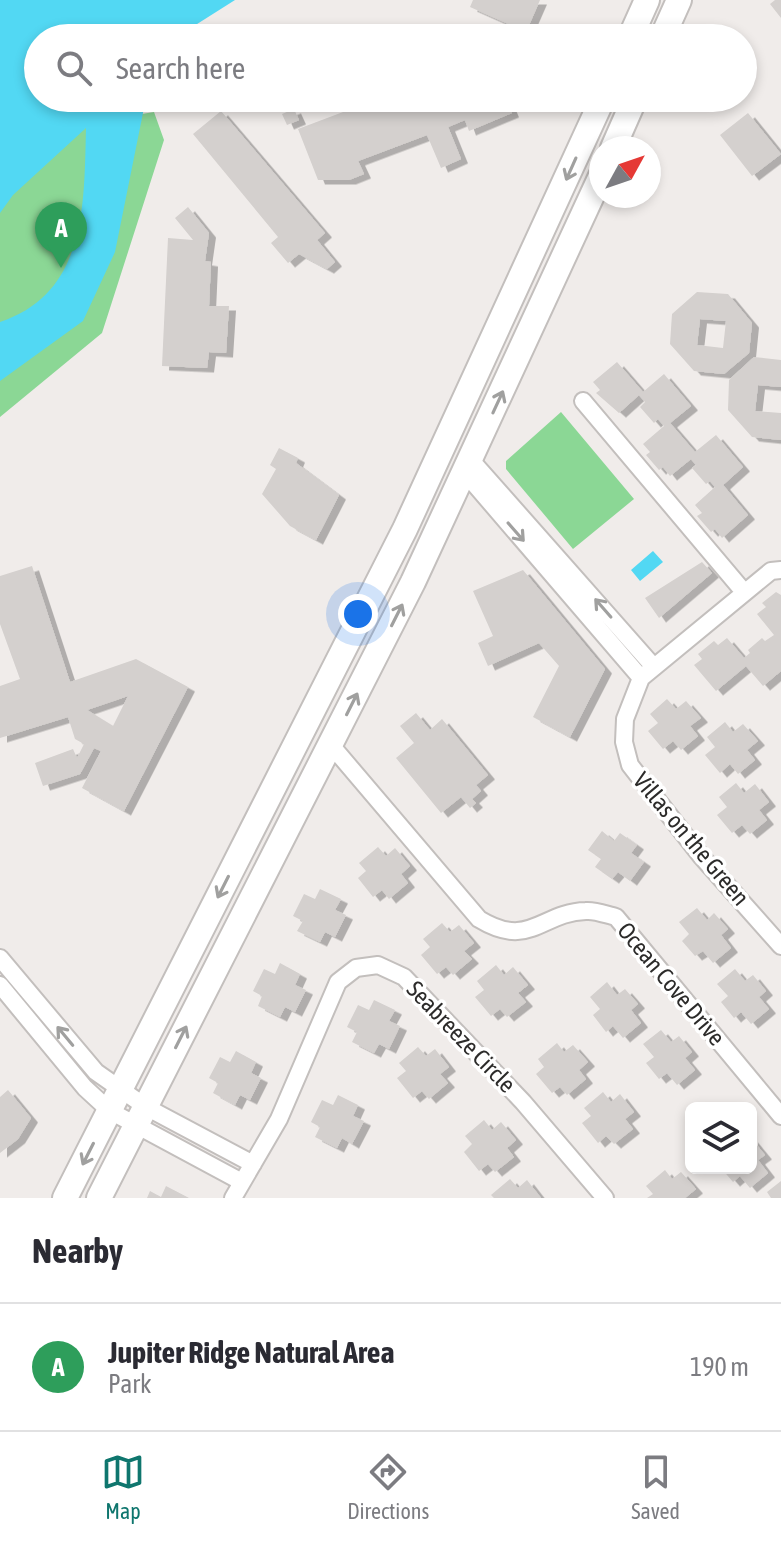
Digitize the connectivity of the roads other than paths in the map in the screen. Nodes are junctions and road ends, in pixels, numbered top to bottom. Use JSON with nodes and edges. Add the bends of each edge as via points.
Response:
{"nodes":[{"id":1,"x":648,"y":0,"type":"edge"},
{"id":2,"x":679,"y":0,"type":"edge"},
{"id":3,"x":637,"y":24,"type":"edge"},
{"id":4,"x":654,"y":24,"type":"edge"},
{"id":5,"x":668,"y":24,"type":"edge"},
{"id":6,"x":597,"y":112,"type":"edge"},
{"id":7,"x":619,"y":112,"type":"edge"},
{"id":8,"x":629,"y":112,"type":"edge"},
{"id":9,"x":617,"y":136,"type":"edge"},
{"id":10,"x":618,"y":136,"type":"edge"},
{"id":11,"x":589,"y":202,"type":"edge"},
{"id":12,"x":493,"y":340,"type":"junction"},
{"id":13,"x":583,"y":401,"type":"dead end"},
{"id":14,"x":468,"y":466,"type":"junction"},
{"id":15,"x":781,"y":570,"type":"edge"},
{"id":16,"x":413,"y":582,"type":"junction"},
{"id":17,"x":744,"y":592,"type":"junction"},
{"id":18,"x":648,"y":672,"type":"junction"},
{"id":19,"x":309,"y":718,"type":"junction"},
{"id":20,"x":331,"y":745,"type":"junction"},
{"id":21,"x":781,"y":946,"type":"edge"},
{"id":22,"x":0,"y":958,"type":"edge"},
{"id":23,"x":220,"y":961,"type":"junction"},
{"id":24,"x":0,"y":985,"type":"edge"},
{"id":25,"x":116,"y":1100,"type":"junction"},
{"id":26,"x":141,"y":1116,"type":"junction"},
{"id":27,"x":781,"y":1116,"type":"edge"},
{"id":28,"x":212,"y":1142,"type":"junction"},
{"id":29,"x":203,"y":1162,"type":"junction"},
{"id":30,"x":253,"y":1164,"type":"junction"},
{"id":31,"x":242,"y":1182,"type":"junction"},
{"id":32,"x":65,"y":1198,"type":"edge"},
{"id":33,"x":99,"y":1198,"type":"edge"},
{"id":34,"x":233,"y":1198,"type":"edge"},
{"id":35,"x":605,"y":1198,"type":"edge"}],
"edges":[{"from":1,"to":3,"type":"main road"},
{"from":1,"to":4,"type":"main road"},
{"from":2,"to":5,"type":"main road"},
{"from":6,"to":12,"type":"main road","one_way":true},
{"from":7,"to":9,"type":"main road"},
{"from":8,"to":10,"type":"main road"},
{"from":14,"to":11,"type":"main road","one_way":true},
{"from":12,"to":16,"type":"main road","via":[[489,372],[404,561]]},
{"from":12,"to":19,"type":"main road"},
{"from":13,"to":17,"type":"street"},
{"from":14,"to":16,"type":"main road"},
{"from":14,"to":18,"type":"street"},
{"from":15,"to":17,"type":"street","name":"Villas on the Green","via":[[771,571]]},
{"from":20,"to":16,"type":"main road","one_way":true},
{"from":17,"to":18,"type":"street","name":"Villas on the Green"},
{"from":18,"to":21,"type":"street","name":"Villas on the Green","via":[[625,719],[630,765]]},
{"from":19,"to":23,"type":"main road","via":[[308,756],[242,891]]},
{"from":19,"to":25,"type":"main road","one_way":true},
{"from":20,"to":23,"type":"main road"},
{"from":20,"to":27,"type":"street","name":"Ocean Cove Drive","via":[[487,924],[512,932],[586,911],[616,917]]},
{"from":25,"to":22,"type":"street","one_way":true},
{"from":26,"to":23,"type":"main road","one_way":true},
{"from":24,"to":25,"type":"street","via":[[85,1088]]},
{"from":25,"to":26,"type":"street"},
{"from":25,"to":32,"type":"main road","one_way":true},
{"from":26,"to":28,"type":"street"},
{"from":26,"to":29,"type":"street"},
{"from":26,"to":33,"type":"main road"},
{"from":28,"to":29,"type":"street"},
{"from":28,"to":30,"type":"street"},
{"from":29,"to":31,"type":"street"},
{"from":30,"to":31,"type":"street","name":"Seabreeze Circle"},
{"from":30,"to":35,"type":"street","name":"Seabreeze Circle","via":[[279,1119],[341,978],[356,968],[378,965],[404,977]]},
{"from":31,"to":34,"type":"street","name":"Seabreeze Circle"}]}
